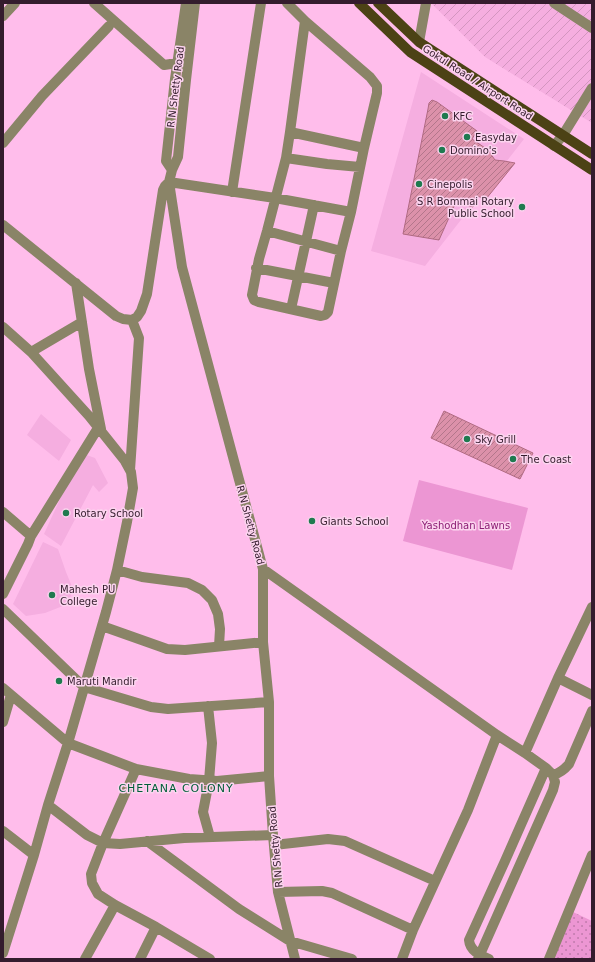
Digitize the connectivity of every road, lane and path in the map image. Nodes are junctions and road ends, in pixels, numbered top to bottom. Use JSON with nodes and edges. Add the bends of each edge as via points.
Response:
{"nodes":[{"id":1,"x":15,"y":3,"type":"edge"},
{"id":2,"x":94,"y":3,"type":"edge"},
{"id":3,"x":186,"y":3,"type":"edge"},
{"id":4,"x":196,"y":3,"type":"edge"},
{"id":5,"x":261,"y":3,"type":"edge"},
{"id":6,"x":287,"y":3,"type":"edge"},
{"id":7,"x":359,"y":3,"type":"edge"},
{"id":8,"x":378,"y":3,"type":"edge"},
{"id":9,"x":426,"y":3,"type":"edge"},
{"id":10,"x":554,"y":3,"type":"edge"},
{"id":11,"x":3,"y":16,"type":"edge"},
{"id":12,"x":305,"y":20,"type":"junction"},
{"id":13,"x":109,"y":26,"type":"dead end"},
{"id":14,"x":592,"y":28,"type":"edge"},
{"id":15,"x":419,"y":42,"type":"junction"},
{"id":16,"x":182,"y":64,"type":"junction"},
{"id":17,"x":592,"y":88,"type":"edge"},
{"id":18,"x":290,"y":132,"type":"junction"},
{"id":19,"x":563,"y":135,"type":"junction"},
{"id":20,"x":3,"y":143,"type":"edge"},
{"id":21,"x":554,"y":146,"type":"junction"},
{"id":22,"x":364,"y":148,"type":"junction"},
{"id":23,"x":592,"y":154,"type":"edge"},
{"id":24,"x":286,"y":158,"type":"junction"},
{"id":25,"x":360,"y":167,"type":"junction"},
{"id":26,"x":592,"y":170,"type":"edge"},
{"id":27,"x":169,"y":182,"type":"junction"},
{"id":28,"x":232,"y":192,"type":"junction"},
{"id":29,"x":275,"y":198,"type":"junction"},
{"id":30,"x":314,"y":205,"type":"junction"},
{"id":31,"x":351,"y":212,"type":"junction"},
{"id":32,"x":3,"y":225,"type":"edge"},
{"id":33,"x":267,"y":231,"type":"junction"},
{"id":34,"x":306,"y":242,"type":"junction"},
{"id":35,"x":341,"y":251,"type":"junction"},
{"id":36,"x":256,"y":268,"type":"junction"},
{"id":37,"x":299,"y":276,"type":"junction"},
{"id":38,"x":76,"y":283,"type":"junction"},
{"id":39,"x":334,"y":283,"type":"junction"},
{"id":40,"x":291,"y":309,"type":"junction"},
{"id":41,"x":132,"y":320,"type":"junction"},
{"id":42,"x":82,"y":322,"type":"junction"},
{"id":43,"x":5,"y":333,"type":"edge"},
{"id":44,"x":31,"y":352,"type":"junction"},
{"id":45,"x":100,"y":430,"type":"junction"},
{"id":46,"x":130,"y":470,"type":"junction"},
{"id":47,"x":3,"y":512,"type":"edge"},
{"id":48,"x":31,"y":536,"type":"junction"},
{"id":49,"x":263,"y":569,"type":"junction"},
{"id":50,"x":117,"y":570,"type":"junction"},
{"id":51,"x":3,"y":594,"type":"edge"},
{"id":52,"x":592,"y":607,"type":"edge"},
{"id":53,"x":3,"y":610,"type":"edge"},
{"id":54,"x":102,"y":626,"type":"junction"},
{"id":55,"x":263,"y":642,"type":"junction"},
{"id":56,"x":219,"y":646,"type":"junction"},
{"id":57,"x":558,"y":678,"type":"junction"},
{"id":58,"x":84,"y":687,"type":"junction"},
{"id":59,"x":3,"y":688,"type":"edge"},
{"id":60,"x":11,"y":695,"type":"junction"},
{"id":61,"x":592,"y":695,"type":"edge"},
{"id":62,"x":269,"y":702,"type":"junction"},
{"id":63,"x":208,"y":706,"type":"junction"},
{"id":64,"x":592,"y":711,"type":"edge"},
{"id":65,"x":3,"y":722,"type":"edge"},
{"id":66,"x":497,"y":735,"type":"junction"},
{"id":67,"x":68,"y":743,"type":"junction"},
{"id":68,"x":525,"y":753,"type":"junction"},
{"id":69,"x":546,"y":768,"type":"junction"},
{"id":70,"x":136,"y":769,"type":"junction"},
{"id":71,"x":554,"y":775,"type":"junction"},
{"id":72,"x":269,"y":776,"type":"junction"},
{"id":73,"x":209,"y":781,"type":"junction"},
{"id":74,"x":48,"y":805,"type":"junction"},
{"id":75,"x":3,"y":831,"type":"edge"},
{"id":76,"x":273,"y":835,"type":"junction"},
{"id":77,"x":210,"y":837,"type":"junction"},
{"id":78,"x":147,"y":841,"type":"junction"},
{"id":79,"x":103,"y":843,"type":"junction"},
{"id":80,"x":274,"y":845,"type":"junction"},
{"id":81,"x":34,"y":855,"type":"junction"},
{"id":82,"x":592,"y":855,"type":"edge"},
{"id":83,"x":435,"y":881,"type":"junction"},
{"id":84,"x":278,"y":892,"type":"junction"},
{"id":85,"x":115,"y":905,"type":"junction"},
{"id":86,"x":156,"y":927,"type":"junction"},
{"id":87,"x":413,"y":930,"type":"junction"},
{"id":88,"x":290,"y":941,"type":"junction"},
{"id":89,"x":3,"y":953,"type":"edge"},
{"id":90,"x":482,"y":958,"type":"edge"},
{"id":91,"x":85,"y":959,"type":"edge"},
{"id":92,"x":140,"y":959,"type":"edge"},
{"id":93,"x":210,"y":959,"type":"edge"},
{"id":94,"x":295,"y":959,"type":"edge"},
{"id":95,"x":352,"y":959,"type":"edge"},
{"id":96,"x":402,"y":959,"type":"edge"},
{"id":97,"x":549,"y":959,"type":"edge"}],
"edges":[{"from":1,"to":11,"type":"street"},
{"from":2,"to":16,"type":"street","via":[[164,65]]},
{"from":3,"to":16,"type":"street","name":"R N Shetty Road"},
{"from":4,"to":16,"type":"street","name":"R N Shetty Road"},
{"from":5,"to":28,"type":"street"},
{"from":6,"to":12,"type":"street"},
{"from":7,"to":21,"type":"main road","name":"Gokul Road / Airport Road","via":[[410,52]]},
{"from":8,"to":15,"type":"main road","name":"Gokul Road / Airport Road"},
{"from":9,"to":15,"type":"street"},
{"from":10,"to":14,"type":"street"},
{"from":12,"to":18,"type":"street"},
{"from":12,"to":22,"type":"street","via":[[370,77],[376,86],[377,94]]},
{"from":13,"to":20,"type":"street","via":[[42,96]]},
{"from":15,"to":19,"type":"main road","name":"Gokul Road / Airport Road"},
{"from":16,"to":27,"type":"street","name":"R N Shetty Road","via":[[166,161],[172,170]]},
{"from":17,"to":19,"type":"street"},
{"from":18,"to":22,"type":"street"},
{"from":18,"to":24,"type":"street"},
{"from":19,"to":21,"type":"street"},
{"from":19,"to":23,"type":"main road","name":"Gokul Road / Airport Road"},
{"from":21,"to":26,"type":"main road","name":"Gokul Road / Airport Road"},
{"from":22,"to":25,"type":"street"},
{"from":24,"to":25,"type":"street"},
{"from":24,"to":29,"type":"street"},
{"from":25,"to":31,"type":"street"},
{"from":27,"to":28,"type":"street"},
{"from":27,"to":41,"type":"street","via":[[163,190],[147,294],[141,311]]},
{"from":27,"to":49,"type":"street","name":"R N Shetty Road","via":[[182,267]]},
{"from":28,"to":29,"type":"street"},
{"from":29,"to":30,"type":"street"},
{"from":29,"to":33,"type":"street"},
{"from":30,"to":31,"type":"street"},
{"from":30,"to":34,"type":"street"},
{"from":31,"to":35,"type":"street"},
{"from":32,"to":38,"type":"street"},
{"from":33,"to":34,"type":"street"},
{"from":33,"to":36,"type":"street"},
{"from":34,"to":35,"type":"street"},
{"from":34,"to":37,"type":"street"},
{"from":35,"to":39,"type":"street"},
{"from":36,"to":37,"type":"street"},
{"from":36,"to":40,"type":"street","via":[[252,291],[254,300]]},
{"from":37,"to":39,"type":"street"},
{"from":37,"to":40,"type":"street"},
{"from":38,"to":41,"type":"street","via":[[116,316]]},
{"from":38,"to":42,"type":"street"},
{"from":39,"to":40,"type":"street","via":[[328,312],[325,315]]},
{"from":41,"to":46,"type":"street","via":[[139,338]]},
{"from":42,"to":44,"type":"street"},
{"from":42,"to":45,"type":"street"},
{"from":43,"to":44,"type":"street"},
{"from":44,"to":45,"type":"street"},
{"from":45,"to":46,"type":"street"},
{"from":45,"to":48,"type":"street"},
{"from":46,"to":50,"type":"street","via":[[133,488]]},
{"from":47,"to":48,"type":"street"},
{"from":48,"to":51,"type":"street"},
{"from":49,"to":55,"type":"street","name":"R N Shetty Road"},
{"from":49,"to":66,"type":"street"},
{"from":50,"to":54,"type":"street"},
{"from":50,"to":56,"type":"street","via":[[188,583],[202,590],[212,600],[218,614]]},
{"from":52,"to":57,"type":"street"},
{"from":53,"to":58,"type":"street"},
{"from":54,"to":56,"type":"street","via":[[167,649],[185,650]]},
{"from":54,"to":58,"type":"street"},
{"from":55,"to":56,"type":"street"},
{"from":55,"to":62,"type":"street","name":"R N Shetty Road"},
{"from":57,"to":61,"type":"street"},
{"from":57,"to":68,"type":"street"},
{"from":58,"to":63,"type":"street","via":[[151,707],[168,709]]},
{"from":58,"to":67,"type":"street"},
{"from":59,"to":60,"type":"street"},
{"from":60,"to":65,"type":"street"},
{"from":60,"to":67,"type":"street"},
{"from":62,"to":63,"type":"street"},
{"from":62,"to":72,"type":"street","name":"R N Shetty Road"},
{"from":63,"to":73,"type":"street","via":[[212,743]]},
{"from":64,"to":71,"type":"street","via":[[569,764]]},
{"from":66,"to":68,"type":"street"},
{"from":66,"to":83,"type":"street","via":[[468,810]]},
{"from":67,"to":70,"type":"street"},
{"from":67,"to":74,"type":"street"},
{"from":68,"to":69,"type":"street"},
{"from":69,"to":71,"type":"street"},
{"from":69,"to":90,"type":"street","via":[[468,940],[469,946]]},
{"from":70,"to":73,"type":"street"},
{"from":70,"to":79,"type":"street"},
{"from":71,"to":90,"type":"street","via":[[553,790]]},
{"from":72,"to":73,"type":"street"},
{"from":72,"to":76,"type":"street","name":"R N Shetty Road"},
{"from":73,"to":77,"type":"street","via":[[203,812]]},
{"from":74,"to":79,"type":"street","via":[[87,835]]},
{"from":74,"to":81,"type":"street"},
{"from":75,"to":81,"type":"street"},
{"from":76,"to":77,"type":"street"},
{"from":76,"to":80,"type":"street","name":"R N Shetty Road"},
{"from":77,"to":78,"type":"street"},
{"from":78,"to":79,"type":"street"},
{"from":78,"to":88,"type":"street","via":[[239,909]]},
{"from":79,"to":85,"type":"street","via":[[91,874],[92,883],[98,894]]},
{"from":80,"to":83,"type":"street","via":[[328,839],[345,841]]},
{"from":80,"to":84,"type":"street","name":"R N Shetty Road"},
{"from":81,"to":89,"type":"street"},
{"from":82,"to":97,"type":"street"},
{"from":83,"to":87,"type":"street"},
{"from":84,"to":87,"type":"street","via":[[332,893]]},
{"from":84,"to":88,"type":"street","name":"R N Shetty Road"},
{"from":85,"to":86,"type":"street"},
{"from":85,"to":91,"type":"street"},
{"from":86,"to":92,"type":"street"},
{"from":86,"to":93,"type":"street"},
{"from":87,"to":96,"type":"street"},
{"from":88,"to":94,"type":"street","name":"R N Shetty Road"},
{"from":88,"to":95,"type":"street"}]}
